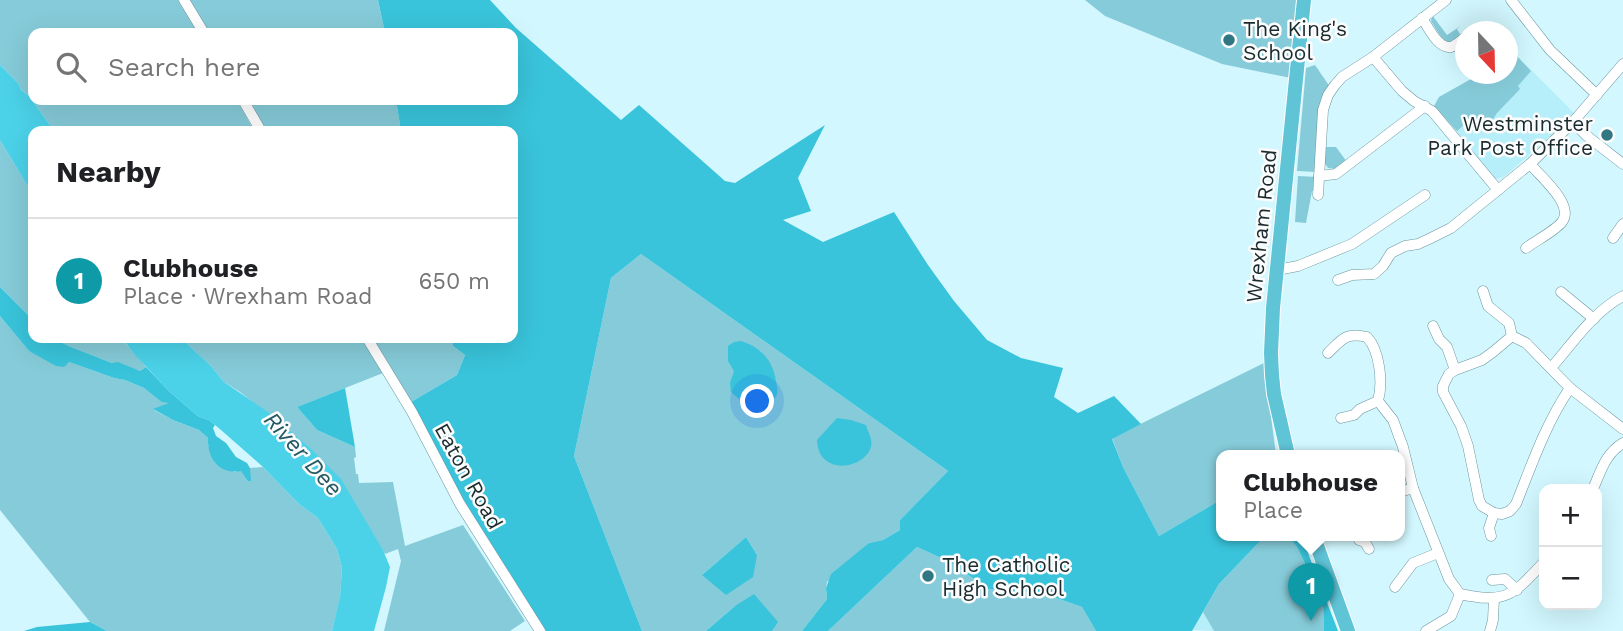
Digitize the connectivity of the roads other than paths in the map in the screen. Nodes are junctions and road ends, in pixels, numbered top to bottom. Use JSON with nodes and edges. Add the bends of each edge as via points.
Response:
{"nodes":[{"id":1,"x":184,"y":0,"type":"edge"},
{"id":2,"x":1304,"y":0,"type":"edge"},
{"id":3,"x":1446,"y":0,"type":"edge"},
{"id":4,"x":1511,"y":0,"type":"edge"},
{"id":5,"x":1422,"y":18,"type":"junction"},
{"id":6,"x":201,"y":28,"type":"edge"},
{"id":7,"x":1455,"y":45,"type":"edge"},
{"id":8,"x":1373,"y":57,"type":"junction"},
{"id":9,"x":1621,"y":71,"type":"edge"},
{"id":10,"x":1597,"y":95,"type":"junction"},
{"id":11,"x":246,"y":105,"type":"edge"},
{"id":12,"x":1425,"y":106,"type":"junction"},
{"id":13,"x":1573,"y":122,"type":"junction"},
{"id":14,"x":258,"y":126,"type":"edge"},
{"id":15,"x":1530,"y":164,"type":"junction"},
{"id":16,"x":1623,"y":164,"type":"edge"},
{"id":17,"x":1319,"y":176,"type":"junction"},
{"id":18,"x":1498,"y":190,"type":"junction"},
{"id":19,"x":1318,"y":195,"type":"dead end"},
{"id":20,"x":1426,"y":195,"type":"dead end"},
{"id":21,"x":1623,"y":224,"type":"edge"},
{"id":22,"x":1613,"y":238,"type":"dead end"},
{"id":23,"x":1526,"y":245,"type":"dead end"},
{"id":24,"x":1277,"y":270,"type":"junction"},
{"id":25,"x":1341,"y":276,"type":"dead end"},
{"id":26,"x":1483,"y":289,"type":"dead end"},
{"id":27,"x":1566,"y":292,"type":"dead end"},
{"id":28,"x":1623,"y":296,"type":"edge"},
{"id":29,"x":1594,"y":319,"type":"junction"},
{"id":30,"x":1432,"y":325,"type":"dead end"},
{"id":31,"x":1513,"y":336,"type":"junction"},
{"id":32,"x":370,"y":343,"type":"edge"},
{"id":33,"x":1328,"y":353,"type":"dead end"},
{"id":34,"x":1551,"y":368,"type":"junction"},
{"id":35,"x":1455,"y":370,"type":"junction"},
{"id":36,"x":1570,"y":388,"type":"junction"},
{"id":37,"x":1378,"y":401,"type":"junction"},
{"id":38,"x":1339,"y":419,"type":"dead end"},
{"id":39,"x":1623,"y":429,"type":"edge"},
{"id":40,"x":1623,"y":443,"type":"edge"},
{"id":41,"x":1287,"y":450,"type":"edge"},
{"id":42,"x":1404,"y":450,"type":"edge"},
{"id":43,"x":1405,"y":455,"type":"edge"},
{"id":44,"x":1595,"y":484,"type":"edge"},
{"id":45,"x":1413,"y":488,"type":"junction"},
{"id":46,"x":1405,"y":490,"type":"edge"},
{"id":47,"x":1494,"y":513,"type":"junction"},
{"id":48,"x":1491,"y":537,"type":"dead end"},
{"id":49,"x":1314,"y":541,"type":"edge"},
{"id":50,"x":1438,"y":553,"type":"junction"},
{"id":51,"x":1539,"y":567,"type":"edge"},
{"id":52,"x":1492,"y":580,"type":"dead end"},
{"id":53,"x":1395,"y":587,"type":"dead end"},
{"id":54,"x":1517,"y":590,"type":"junction"},
{"id":55,"x":1460,"y":594,"type":"junction"},
{"id":56,"x":1494,"y":598,"type":"junction"},
{"id":57,"x":540,"y":631,"type":"edge"},
{"id":58,"x":1348,"y":631,"type":"edge"},
{"id":59,"x":1426,"y":631,"type":"edge"},
{"id":60,"x":1490,"y":631,"type":"edge"}],
"edges":[{"from":1,"to":6,"type":"street"},
{"from":2,"to":24,"type":"highway","name":"Wrexham Road"},
{"from":3,"to":5,"type":"street"},
{"from":4,"to":10,"type":"street","via":[[1535,34]]},
{"from":5,"to":7,"type":"street","via":[[1441,44]]},
{"from":5,"to":8,"type":"street"},
{"from":8,"to":12,"type":"street","via":[[1402,91]]},
{"from":8,"to":17,"type":"street","via":[[1342,77],[1328,95]]},
{"from":9,"to":10,"type":"street"},
{"from":10,"to":13,"type":"street"},
{"from":11,"to":14,"type":"street"},
{"from":12,"to":17,"type":"street","via":[[1342,170]]},
{"from":12,"to":18,"type":"street"},
{"from":13,"to":15,"type":"street"},
{"from":13,"to":16,"type":"street"},
{"from":15,"to":18,"type":"street"},
{"from":15,"to":23,"type":"street","via":[[1563,202],[1565,214],[1560,225]]},
{"from":17,"to":19,"type":"street"},
{"from":18,"to":25,"type":"street","via":[[1429,239],[1391,253],[1374,274]]},
{"from":20,"to":24,"type":"street","via":[[1352,244]]},
{"from":21,"to":22,"type":"street"},
{"from":24,"to":41,"type":"highway","name":"Wrexham Road","via":[[1271,364]]},
{"from":26,"to":31,"type":"street","via":[[1488,306],[1509,323]]},
{"from":27,"to":29,"type":"street"},
{"from":28,"to":29,"type":"street"},
{"from":29,"to":34,"type":"street"},
{"from":30,"to":35,"type":"street"},
{"from":31,"to":34,"type":"street"},
{"from":31,"to":35,"type":"street","via":[[1482,360]]},
{"from":32,"to":57,"type":"street","name":"Eaton Road","via":[[460,504]]},
{"from":33,"to":37,"type":"street","via":[[1333,341],[1367,337],[1376,350],[1381,381]]},
{"from":34,"to":36,"type":"street"},
{"from":35,"to":47,"type":"street","via":[[1445,380],[1443,393],[1468,446],[1479,500]]},
{"from":36,"to":39,"type":"street"},
{"from":36,"to":47,"type":"street","via":[[1548,425],[1516,504],[1510,511]]},
{"from":37,"to":38,"type":"street"},
{"from":37,"to":42,"type":"street","via":[[1393,420]]},
{"from":40,"to":44,"type":"street","via":[[1605,460]]},
{"from":43,"to":45,"type":"street"},
{"from":45,"to":46,"type":"street"},
{"from":45,"to":50,"type":"street"},
{"from":47,"to":48,"type":"street"},
{"from":49,"to":58,"type":"highway"},
{"from":50,"to":53,"type":"street","via":[[1413,563]]},
{"from":50,"to":55,"type":"street"},
{"from":51,"to":54,"type":"street"},
{"from":52,"to":54,"type":"street","via":[[1505,579]]},
{"from":54,"to":56,"type":"street"},
{"from":55,"to":56,"type":"street"},
{"from":55,"to":59,"type":"street","via":[[1451,616]]},
{"from":56,"to":60,"type":"street"}]}
